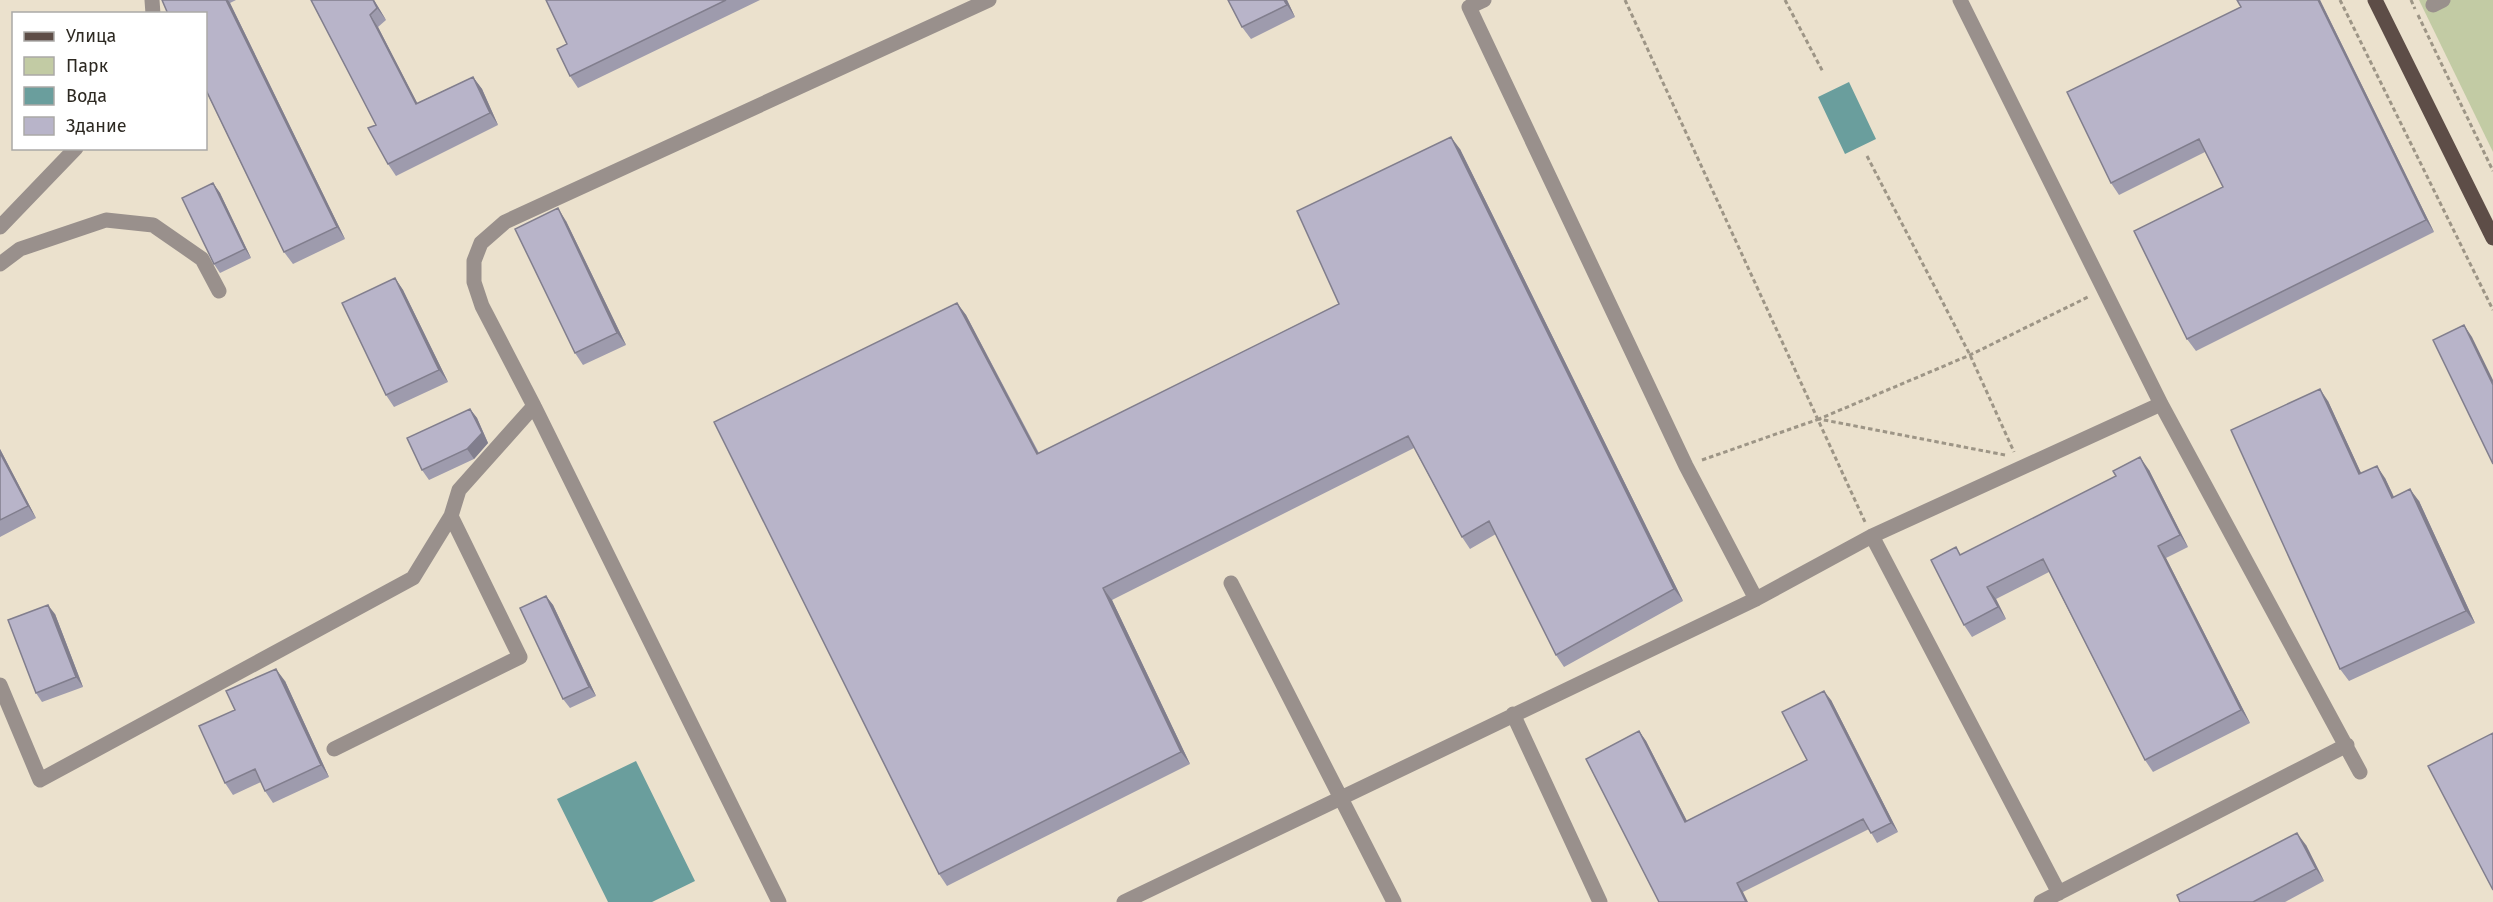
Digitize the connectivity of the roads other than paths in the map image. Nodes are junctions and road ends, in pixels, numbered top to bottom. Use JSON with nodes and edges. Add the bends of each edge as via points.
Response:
{"nodes":[{"id":1,"x":989,"y":0,"type":"edge"},
{"id":2,"x":1484,"y":0,"type":"edge"},
{"id":3,"x":1960,"y":0,"type":"edge"},
{"id":4,"x":2375,"y":0,"type":"edge"},
{"id":5,"x":74,"y":150,"type":"edge"},
{"id":6,"x":0,"y":227,"type":"edge"},
{"id":7,"x":2493,"y":238,"type":"edge"},
{"id":8,"x":0,"y":264,"type":"edge"},
{"id":9,"x":219,"y":291,"type":"dead end"},
{"id":10,"x":2161,"y":404,"type":"junction"},
{"id":11,"x":534,"y":406,"type":"junction"},
{"id":12,"x":451,"y":516,"type":"junction"},
{"id":13,"x":1872,"y":536,"type":"junction"},
{"id":14,"x":1231,"y":583,"type":"dead end"},
{"id":15,"x":1756,"y":599,"type":"junction"},
{"id":16,"x":0,"y":686,"type":"edge"},
{"id":17,"x":1513,"y":714,"type":"junction"},
{"id":18,"x":2347,"y":745,"type":"junction"},
{"id":19,"x":333,"y":749,"type":"dead end"},
{"id":20,"x":2360,"y":772,"type":"dead end"},
{"id":21,"x":1343,"y":798,"type":"junction"},
{"id":22,"x":2059,"y":893,"type":"junction"},
{"id":23,"x":779,"y":902,"type":"edge"},
{"id":24,"x":1124,"y":902,"type":"edge"},
{"id":25,"x":1394,"y":902,"type":"edge"},
{"id":26,"x":1600,"y":902,"type":"edge"},
{"id":27,"x":2041,"y":902,"type":"edge"}],
"edges":[{"from":1,"to":11,"type":"street","via":[[505,222],[481,243],[474,261],[474,282],[482,306]]},
{"from":2,"to":15,"type":"street","via":[[1469,7],[1686,466]]},
{"from":3,"to":10,"type":"street"},
{"from":4,"to":7,"type":"main road"},
{"from":5,"to":6,"type":"street"},
{"from":8,"to":9,"type":"street","via":[[20,249],[106,220],[153,225],[202,259]]},
{"from":10,"to":13,"type":"street"},
{"from":10,"to":18,"type":"street"},
{"from":11,"to":12,"type":"street","via":[[459,490]]},
{"from":11,"to":23,"type":"street"},
{"from":12,"to":16,"type":"street","via":[[413,578],[40,780]]},
{"from":12,"to":19,"type":"street","via":[[520,657]]},
{"from":13,"to":15,"type":"street"},
{"from":13,"to":22,"type":"street"},
{"from":14,"to":21,"type":"street"},
{"from":15,"to":17,"type":"street"},
{"from":17,"to":21,"type":"street"},
{"from":17,"to":26,"type":"street"},
{"from":18,"to":20,"type":"street"},
{"from":18,"to":22,"type":"street"},
{"from":21,"to":24,"type":"street"},
{"from":21,"to":25,"type":"street"},
{"from":22,"to":27,"type":"street"}]}
